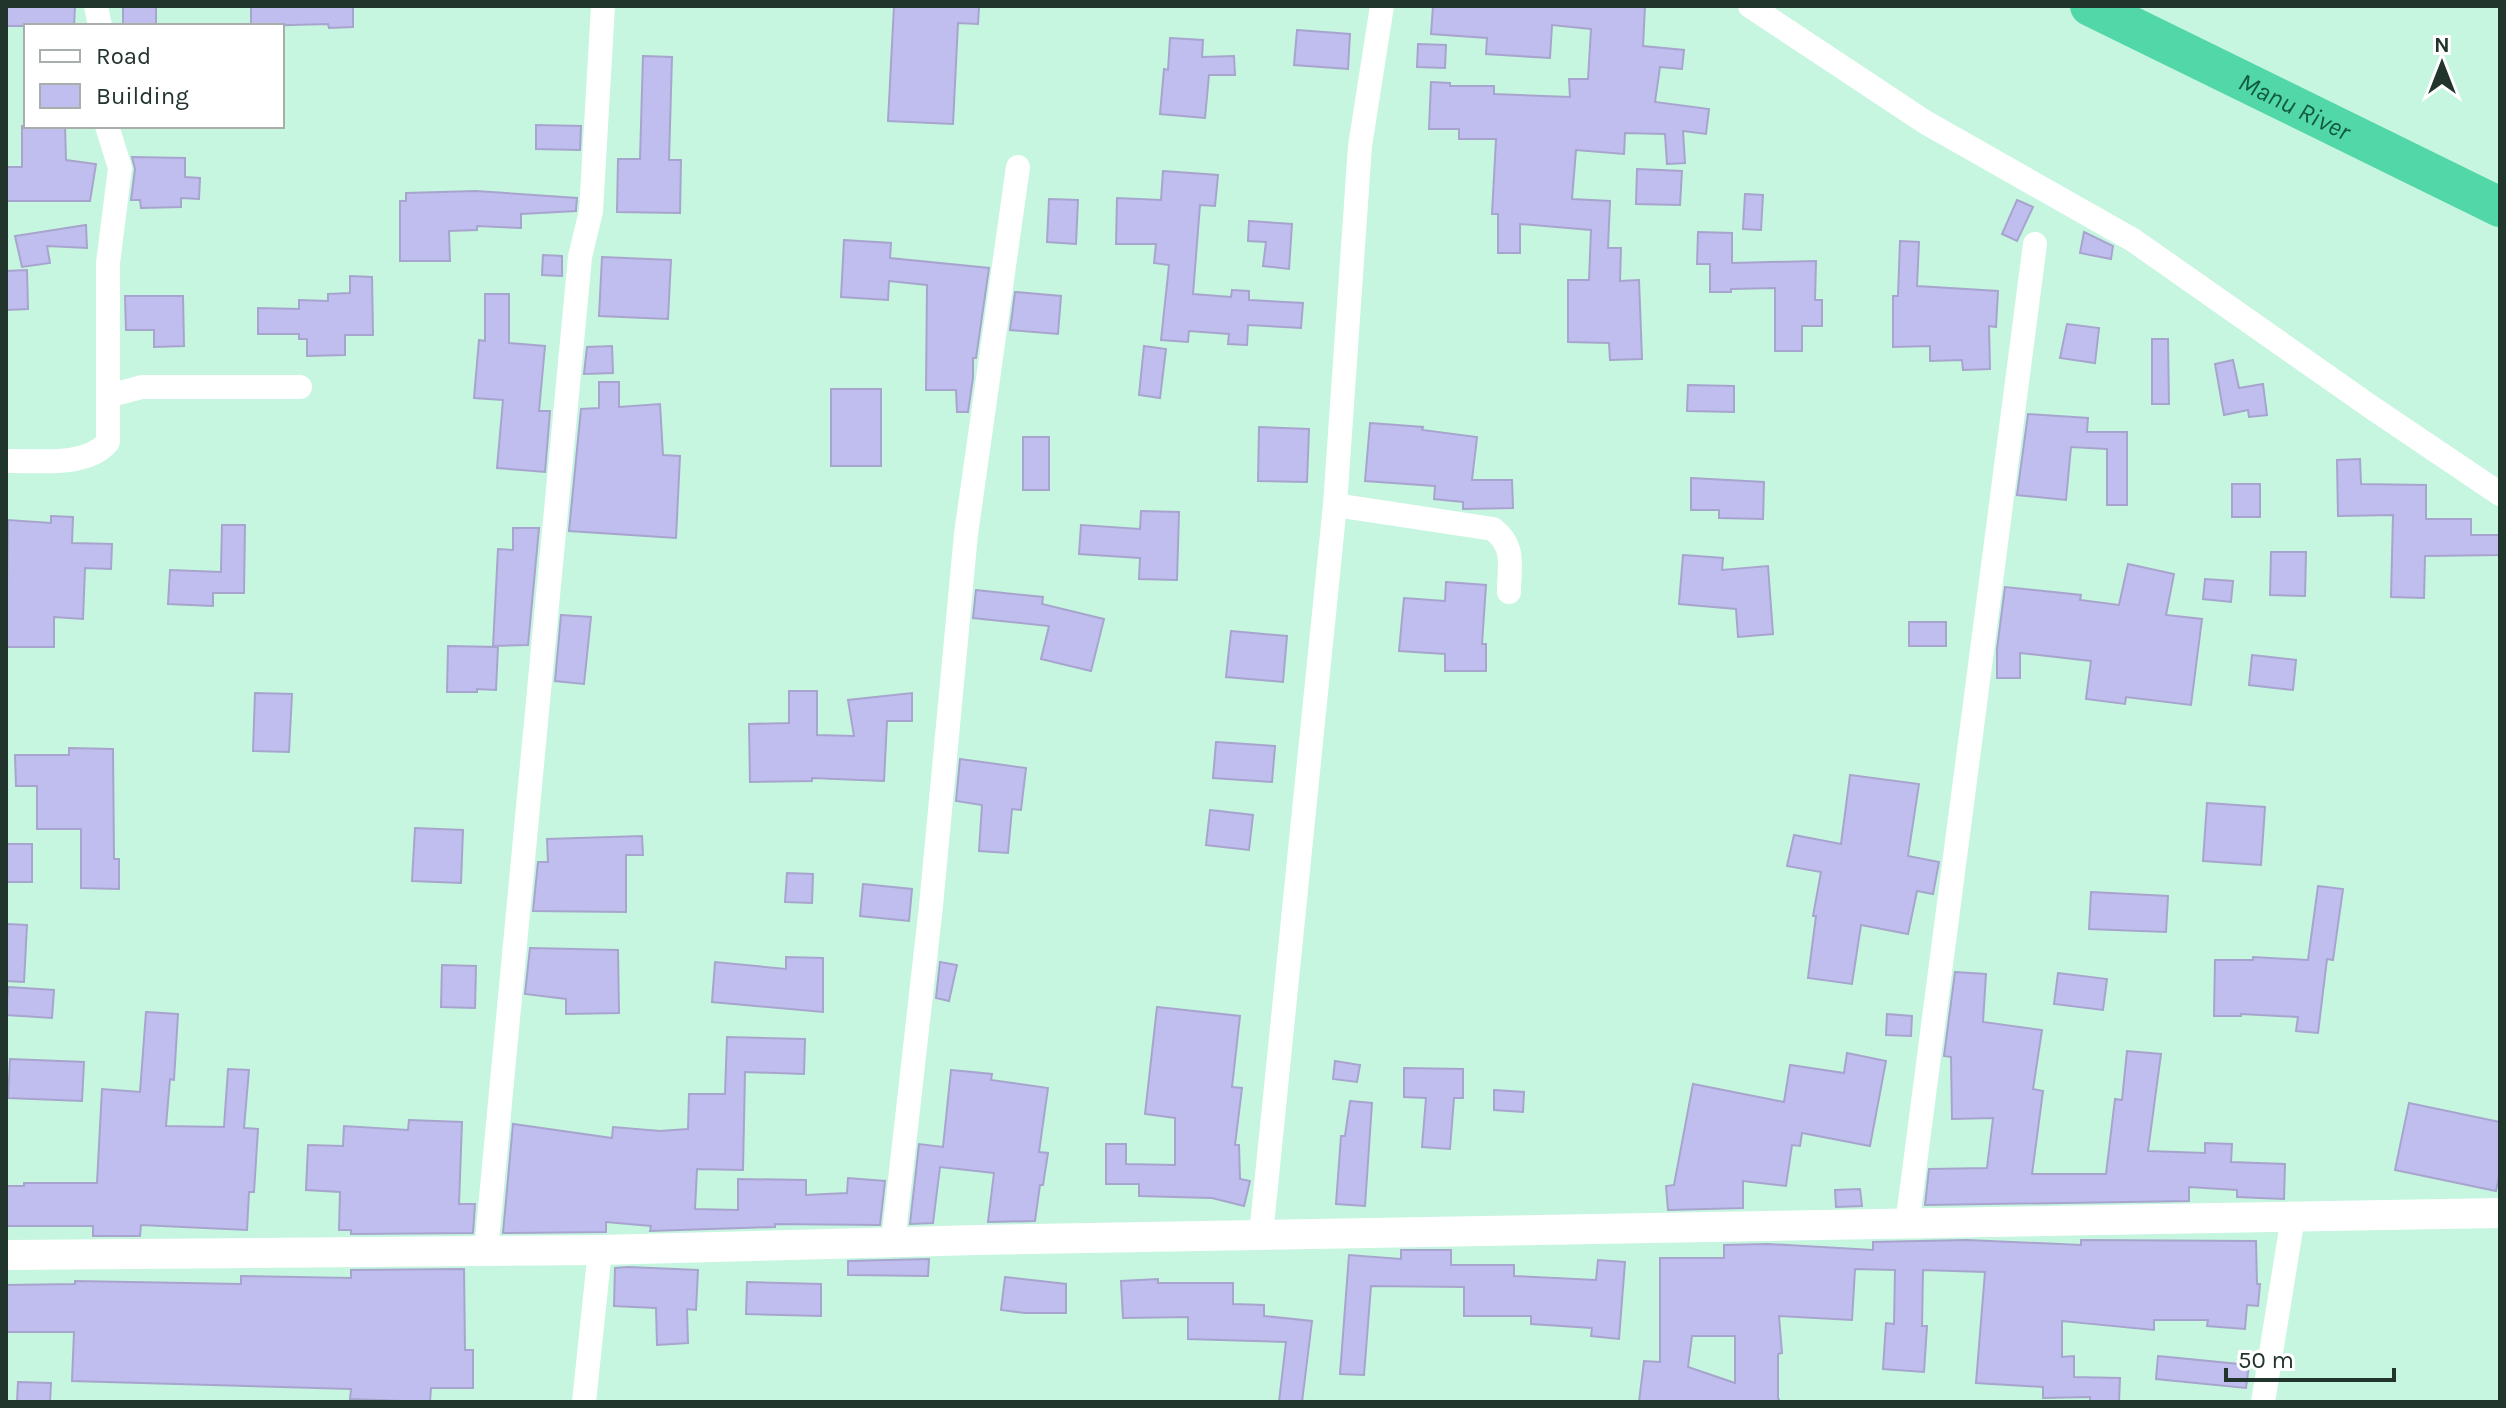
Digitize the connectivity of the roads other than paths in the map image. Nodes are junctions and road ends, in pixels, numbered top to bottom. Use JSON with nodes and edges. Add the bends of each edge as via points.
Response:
{"nodes":[{"id":1,"x":603,"y":6,"type":"edge"},
{"id":2,"x":1382,"y":6,"type":"edge"},
{"id":3,"x":1750,"y":6,"type":"edge"},
{"id":4,"x":108,"y":128,"type":"edge"},
{"id":5,"x":1018,"y":167,"type":"dead end"},
{"id":6,"x":2035,"y":244,"type":"dead end"},
{"id":7,"x":300,"y":387,"type":"dead end"},
{"id":8,"x":108,"y":396,"type":"junction"},
{"id":9,"x":6,"y":461,"type":"edge"},
{"id":10,"x":2500,"y":494,"type":"edge"},
{"id":11,"x":1335,"y":505,"type":"junction"},
{"id":12,"x":1509,"y":592,"type":"dead end"},
{"id":13,"x":2500,"y":1213,"type":"edge"},
{"id":14,"x":2293,"y":1217,"type":"junction"},
{"id":15,"x":1907,"y":1225,"type":"junction"},
{"id":16,"x":1261,"y":1235,"type":"junction"},
{"id":17,"x":893,"y":1242,"type":"junction"},
{"id":18,"x":600,"y":1250,"type":"junction"},
{"id":19,"x":486,"y":1251,"type":"junction"},
{"id":20,"x":6,"y":1255,"type":"edge"},
{"id":21,"x":584,"y":1402,"type":"edge"},
{"id":22,"x":2263,"y":1402,"type":"edge"}],
"edges":[{"from":1,"to":19,"type":"street","via":[[591,211],[580,257]]},
{"from":2,"to":11,"type":"street","via":[[1360,146]]},
{"from":3,"to":10,"type":"street","via":[[1925,122],[2133,240]]},
{"from":4,"to":8,"type":"street","via":[[120,168],[108,263]]},
{"from":5,"to":17,"type":"street","via":[[966,534]]},
{"from":6,"to":15,"type":"street"},
{"from":7,"to":8,"type":"street","via":[[142,387]]},
{"from":8,"to":9,"type":"street","via":[[108,442],[100,451],[84,458]]},
{"from":11,"to":12,"type":"street","via":[[1493,529],[1507,540],[1510,551]]},
{"from":11,"to":16,"type":"street"},
{"from":13,"to":14,"type":"main road"},
{"from":14,"to":15,"type":"main road"},
{"from":14,"to":22,"type":"street"},
{"from":15,"to":16,"type":"main road"},
{"from":16,"to":17,"type":"main road"},
{"from":17,"to":18,"type":"main road"},
{"from":18,"to":19,"type":"main road"},
{"from":18,"to":21,"type":"street"},
{"from":19,"to":20,"type":"main road"}]}
